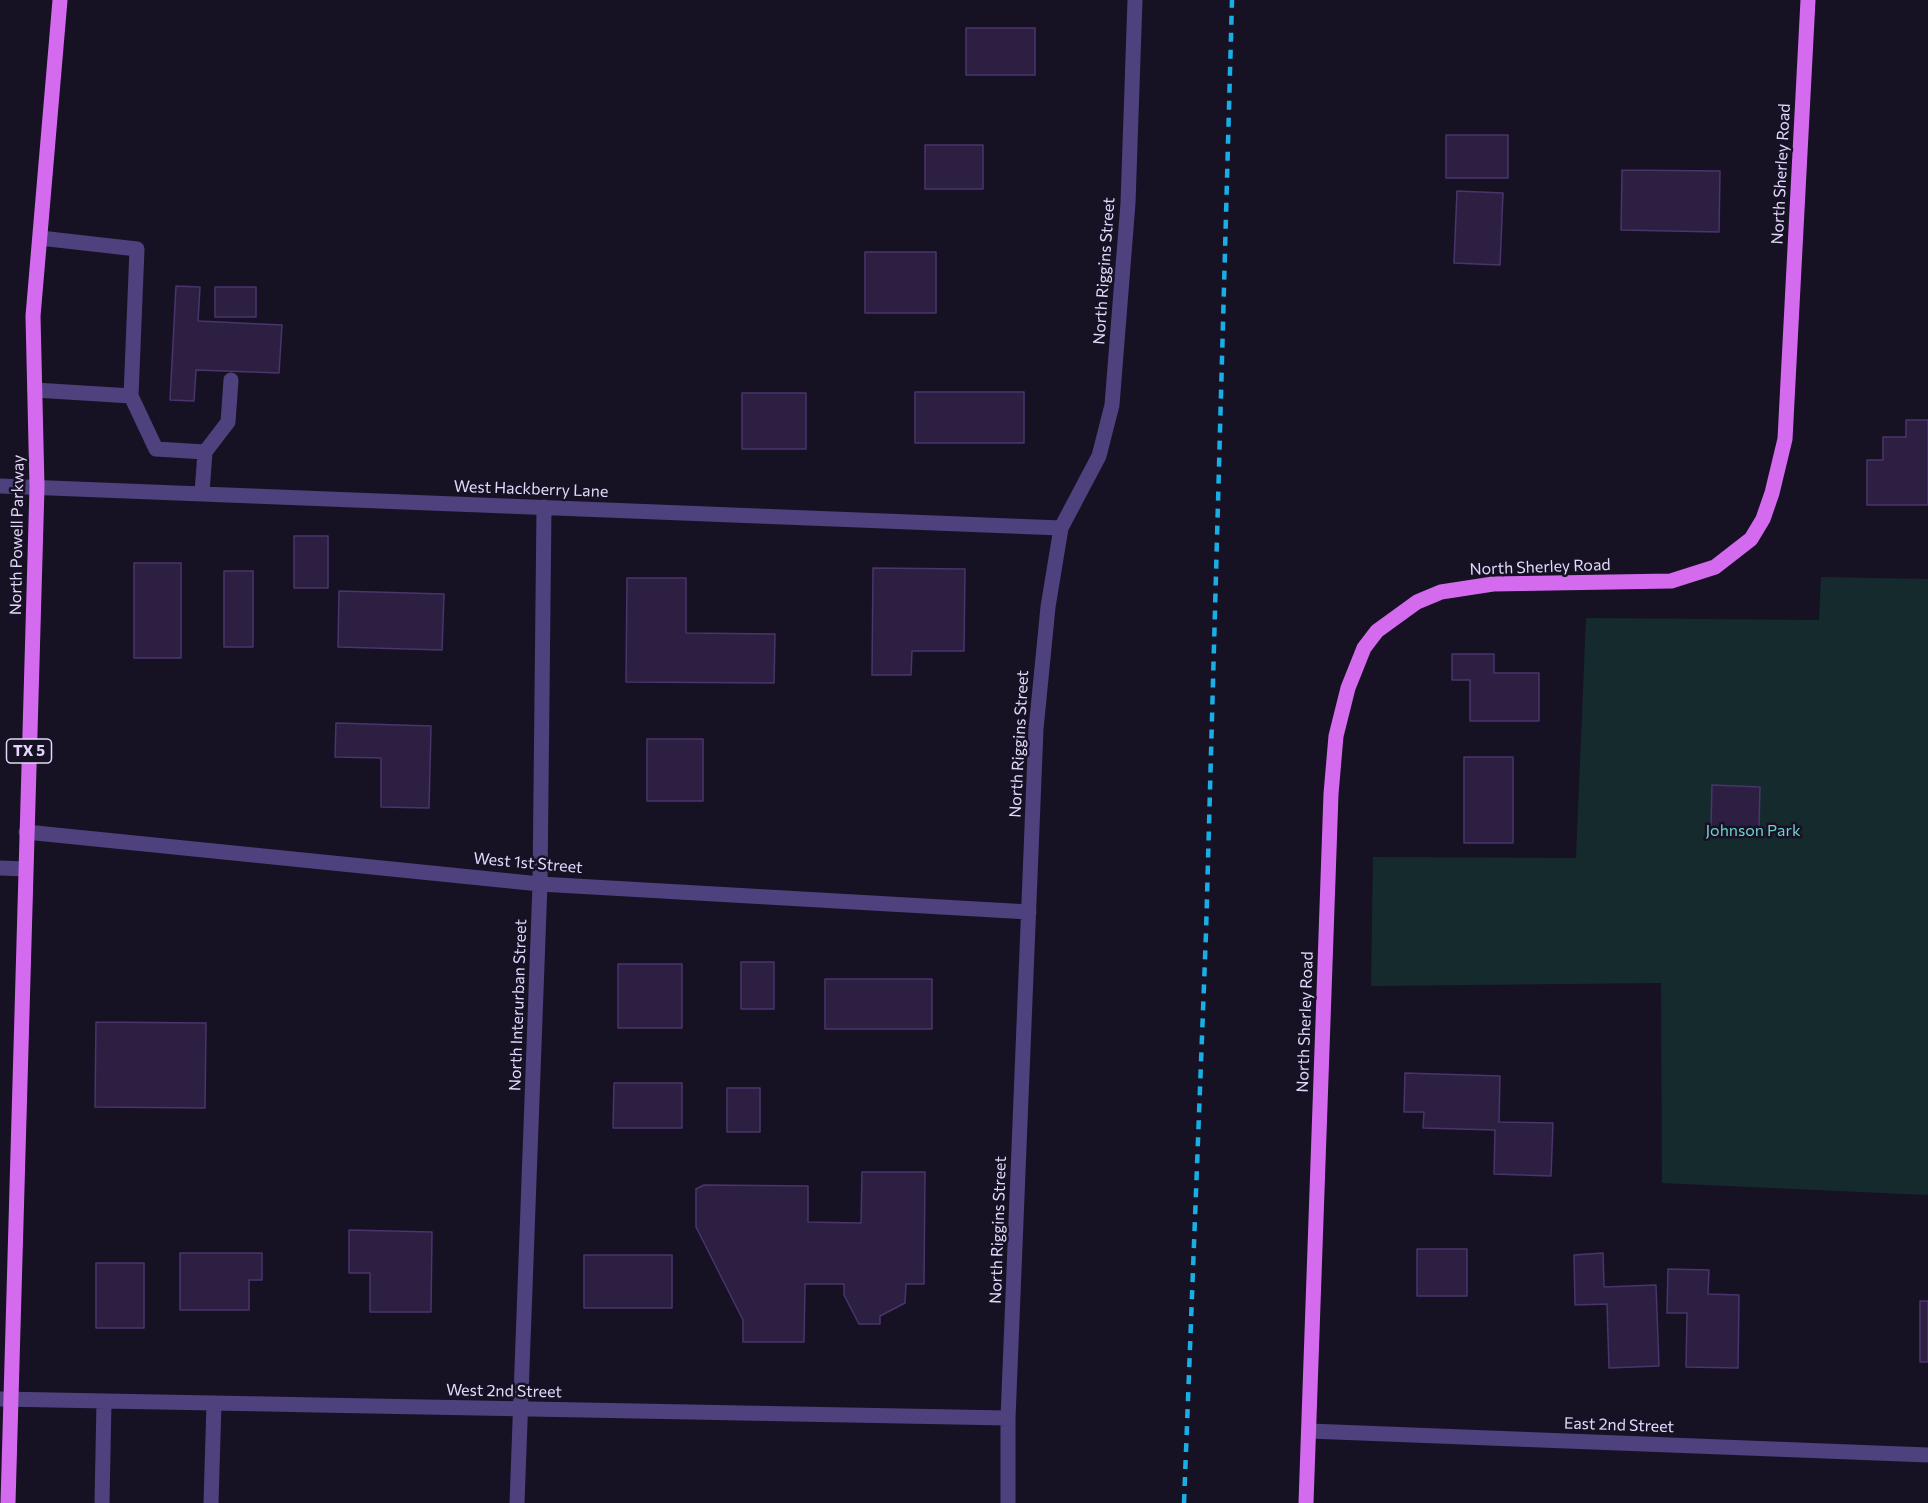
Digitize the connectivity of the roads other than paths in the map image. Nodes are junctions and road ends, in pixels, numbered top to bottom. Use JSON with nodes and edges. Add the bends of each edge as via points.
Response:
{"nodes":[{"id":1,"x":60,"y":0,"type":"edge"},
{"id":2,"x":1135,"y":0,"type":"edge"},
{"id":3,"x":1808,"y":0,"type":"edge"},
{"id":4,"x":40,"y":238,"type":"junction"},
{"id":5,"x":231,"y":380,"type":"dead end"},
{"id":6,"x":35,"y":390,"type":"junction"},
{"id":7,"x":131,"y":396,"type":"junction"},
{"id":8,"x":205,"y":452,"type":"junction"},
{"id":9,"x":0,"y":486,"type":"edge"},
{"id":10,"x":37,"y":487,"type":"junction"},
{"id":11,"x":202,"y":493,"type":"junction"},
{"id":12,"x":544,"y":507,"type":"junction"},
{"id":13,"x":1061,"y":528,"type":"junction"},
{"id":14,"x":26,"y":832,"type":"junction"},
{"id":15,"x":0,"y":868,"type":"edge"},
{"id":16,"x":24,"y":869,"type":"junction"},
{"id":17,"x":540,"y":884,"type":"junction"},
{"id":18,"x":1029,"y":912,"type":"junction"},
{"id":19,"x":7,"y":1399,"type":"edge"},
{"id":20,"x":104,"y":1401,"type":"junction"},
{"id":21,"x":214,"y":1403,"type":"junction"},
{"id":22,"x":519,"y":1409,"type":"junction"},
{"id":23,"x":1008,"y":1418,"type":"junction"},
{"id":24,"x":1309,"y":1431,"type":"junction"},
{"id":25,"x":1928,"y":1455,"type":"edge"},
{"id":26,"x":8,"y":1503,"type":"edge"},
{"id":27,"x":102,"y":1503,"type":"edge"},
{"id":28,"x":211,"y":1503,"type":"edge"},
{"id":29,"x":517,"y":1503,"type":"edge"},
{"id":30,"x":1008,"y":1503,"type":"edge"},
{"id":31,"x":1306,"y":1503,"type":"edge"}],
"edges":[{"from":1,"to":4,"type":"main road","name":"North Powell Parkway","number":"TX 5"},
{"from":2,"to":13,"type":"street","name":"North Riggins Street","via":[[1128,203],[1112,405],[1099,456]]},
{"from":3,"to":24,"type":"main road","name":"North Sherley Road","via":[[1785,439],[1772,493],[1751,539],[1715,567],[1671,581],[1493,584],[1441,592],[1417,602],[1377,631],[1364,648],[1348,688],[1336,736],[1331,806]]},
{"from":4,"to":6,"type":"main road","name":"North Powell Parkway","number":"TX 5","via":[[33,316]]},
{"from":4,"to":7,"type":"street","via":[[137,249]]},
{"from":5,"to":8,"type":"street","via":[[228,422]]},
{"from":6,"to":7,"type":"street"},
{"from":6,"to":10,"type":"main road","name":"North Powell Parkway","number":"TX 5"},
{"from":7,"to":8,"type":"street","via":[[156,449]]},
{"from":8,"to":11,"type":"street"},
{"from":9,"to":10,"type":"street","name":"West Hackberry Lane"},
{"from":10,"to":11,"type":"street","name":"West Hackberry Lane"},
{"from":10,"to":14,"type":"main road","name":"North Powell Parkway","number":"TX 5"},
{"from":11,"to":12,"type":"street","name":"West Hackberry Lane"},
{"from":12,"to":13,"type":"street","name":"West Hackberry Lane"},
{"from":12,"to":17,"type":"street","name":"North Interurban Street"},
{"from":13,"to":18,"type":"street","name":"North Riggins Street","via":[[1048,607],[1036,729]]},
{"from":14,"to":16,"type":"main road","name":"North Powell Parkway","number":"TX 5"},
{"from":14,"to":17,"type":"street","name":"West 1st Street"},
{"from":15,"to":16,"type":"street"},
{"from":16,"to":19,"type":"main road","name":"North Powell Parkway","number":"TX 5"},
{"from":17,"to":18,"type":"street","name":"West 1st Street"},
{"from":17,"to":22,"type":"street","name":"North Interurban Street"},
{"from":18,"to":23,"type":"street","name":"North Riggins Street"},
{"from":19,"to":20,"type":"street","name":"West 2nd Street"},
{"from":19,"to":26,"type":"main road","name":"North Powell Parkway","number":"TX 5"},
{"from":20,"to":21,"type":"street","name":"West 2nd Street"},
{"from":20,"to":27,"type":"street"},
{"from":21,"to":22,"type":"street","name":"West 2nd Street"},
{"from":21,"to":28,"type":"street"},
{"from":22,"to":23,"type":"street","name":"West 2nd Street"},
{"from":22,"to":29,"type":"street","name":"North Interurban Street"},
{"from":23,"to":30,"type":"street","name":"North Riggins Street"},
{"from":24,"to":25,"type":"street","name":"East 2nd Street"},
{"from":24,"to":31,"type":"main road","name":"North Sherley Road"}]}
